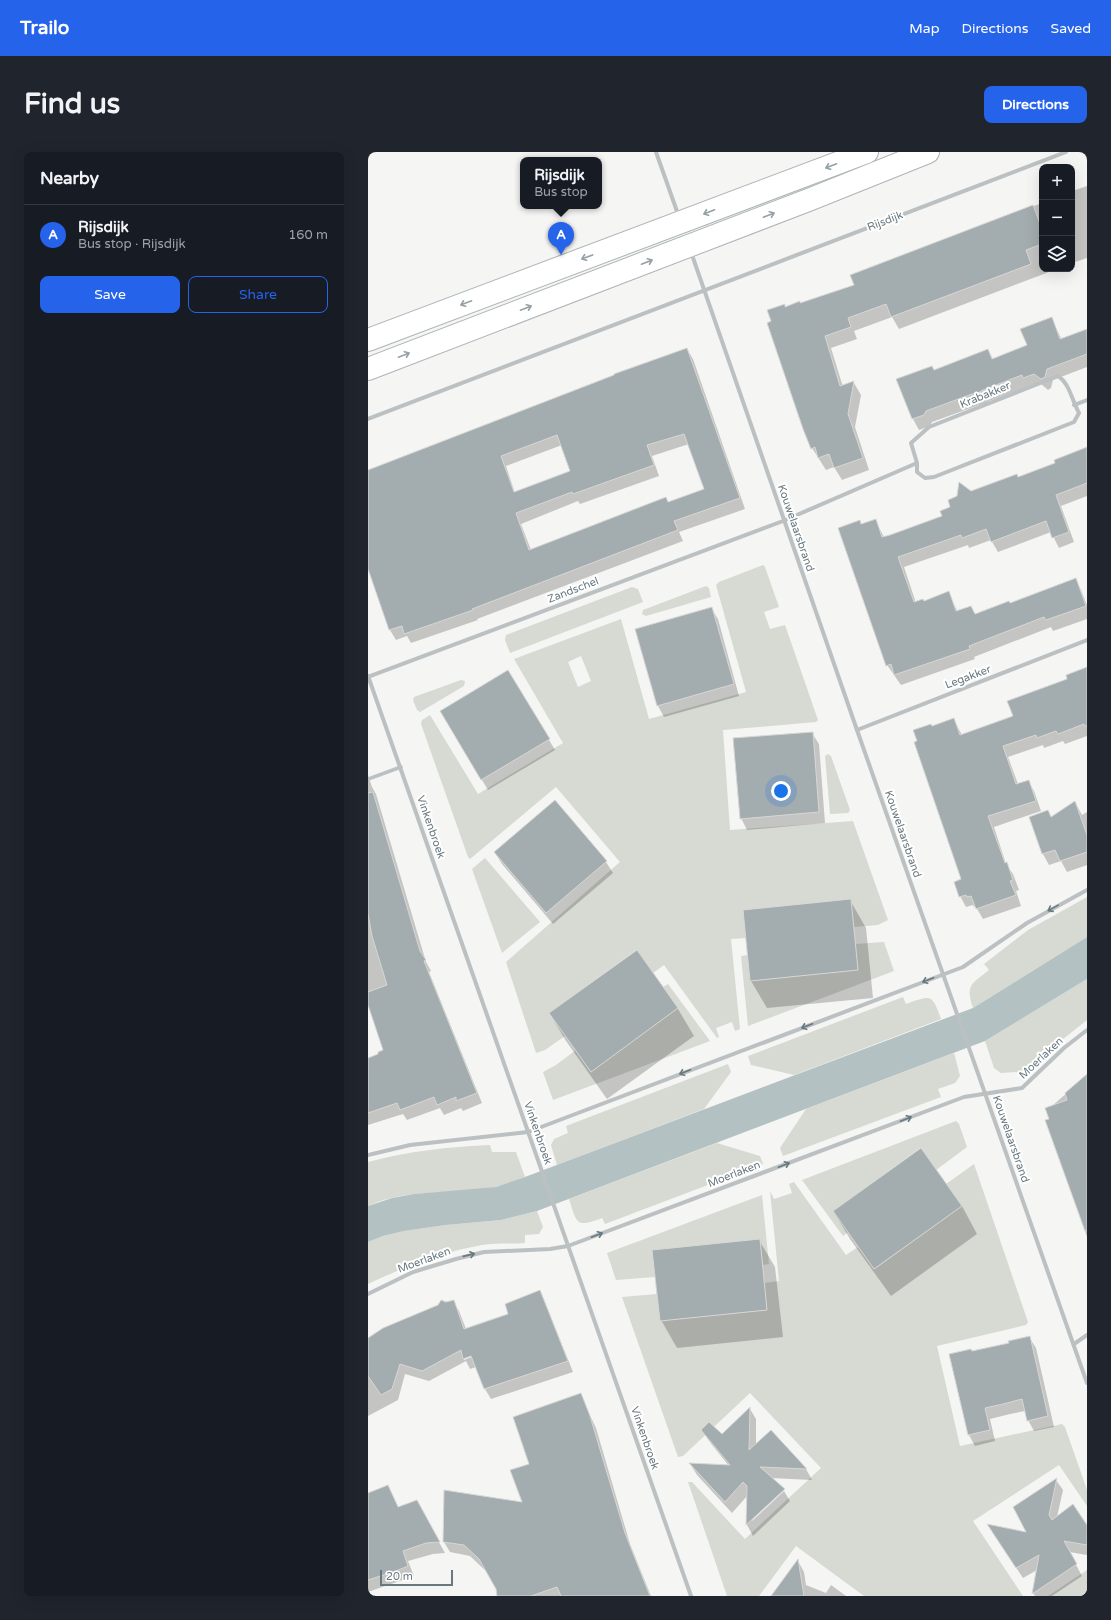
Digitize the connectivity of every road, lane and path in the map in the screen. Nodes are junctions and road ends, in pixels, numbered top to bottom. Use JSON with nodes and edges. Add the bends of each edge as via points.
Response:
{"nodes":[{"id":1,"x":656,"y":152,"type":"edge"},
{"id":2,"x":867,"y":152,"type":"edge"},
{"id":3,"x":928,"y":152,"type":"edge"},
{"id":4,"x":1066,"y":152,"type":"edge"},
{"id":5,"x":681,"y":223,"type":"junction"},
{"id":6,"x":689,"y":246,"type":"junction"},
{"id":7,"x":703,"y":291,"type":"junction"},
{"id":8,"x":368,"y":340,"type":"edge"},
{"id":9,"x":368,"y":369,"type":"edge"},
{"id":10,"x":1087,"y":400,"type":"edge"},
{"id":11,"x":1074,"y":405,"type":"junction"},
{"id":12,"x":368,"y":420,"type":"edge"},
{"id":13,"x":917,"y":463,"type":"junction"},
{"id":14,"x":783,"y":521,"type":"junction"},
{"id":15,"x":1087,"y":640,"type":"edge"},
{"id":16,"x":368,"y":676,"type":"edge"},
{"id":17,"x":856,"y":730,"type":"junction"},
{"id":18,"x":401,"y":767,"type":"junction"},
{"id":19,"x":368,"y":779,"type":"edge"},
{"id":20,"x":1087,"y":890,"type":"edge"},
{"id":21,"x":942,"y":974,"type":"junction"},
{"id":22,"x":1087,"y":1030,"type":"edge"},
{"id":23,"x":986,"y":1094,"type":"junction"},
{"id":24,"x":528,"y":1132,"type":"junction"},
{"id":25,"x":368,"y":1155,"type":"edge"},
{"id":26,"x":568,"y":1246,"type":"junction"},
{"id":27,"x":368,"y":1294,"type":"edge"},
{"id":28,"x":1087,"y":1335,"type":"edge"},
{"id":29,"x":1074,"y":1344,"type":"junction"},
{"id":30,"x":1087,"y":1383,"type":"edge"},
{"id":31,"x":691,"y":1596,"type":"edge"}],
"edges":[{"from":1,"to":5,"type":"street"},
{"from":2,"to":5,"type":"main road","one_way":true},
{"from":6,"to":3,"type":"main road","one_way":true},
{"from":4,"to":7,"type":"street","name":"Rijsdijk"},
{"from":5,"to":6,"type":"main road"},
{"from":5,"to":8,"type":"main road","one_way":true},
{"from":6,"to":7,"type":"street"},
{"from":9,"to":6,"type":"main road","one_way":true},
{"from":7,"to":12,"type":"street","name":"Rijsdijk"},
{"from":7,"to":14,"type":"street","name":"Kouwelaarsbrand"},
{"from":10,"to":11,"type":"street"},
{"from":11,"to":13,"type":"street","name":"Krabakker","via":[[1079,413],[1074,422],[934,477],[925,478],[917,472]]},
{"from":11,"to":13,"type":"street","name":"Krabakker","via":[[1066,381],[1058,376],[929,427],[911,443]]},
{"from":13,"to":14,"type":"street"},
{"from":14,"to":16,"type":"street","name":"Zandschel"},
{"from":14,"to":17,"type":"street","name":"Kouwelaarsbrand"},
{"from":15,"to":17,"type":"street","name":"Legakker"},
{"from":16,"to":18,"type":"street","name":"Vinkenbroek"},
{"from":17,"to":21,"type":"street","name":"Kouwelaarsbrand"},
{"from":18,"to":19,"type":"street"},
{"from":18,"to":24,"type":"street","name":"Vinkenbroek"},
{"from":20,"to":21,"type":"street","one_way":true,"via":[[1026,923],[963,967]]},
{"from":21,"to":23,"type":"street","name":"Kouwelaarsbrand"},
{"from":21,"to":24,"type":"street","one_way":true},
{"from":22,"to":23,"type":"street","name":"Moerlaken","via":[[1022,1088]]},
{"from":26,"to":23,"type":"street","name":"Moerlaken","one_way":true,"via":[[964,1097]]},
{"from":23,"to":29,"type":"street","name":"Kouwelaarsbrand"},
{"from":24,"to":25,"type":"street","via":[[410,1145]]},
{"from":24,"to":26,"type":"street","name":"Vinkenbroek"},
{"from":27,"to":26,"type":"street","name":"Moerlaken","one_way":true,"via":[[413,1272],[456,1258],[484,1252]]},
{"from":26,"to":31,"type":"street","name":"Vinkenbroek"},
{"from":28,"to":29,"type":"street"},
{"from":29,"to":30,"type":"street","name":"Kouwelaarsbrand"}]}
